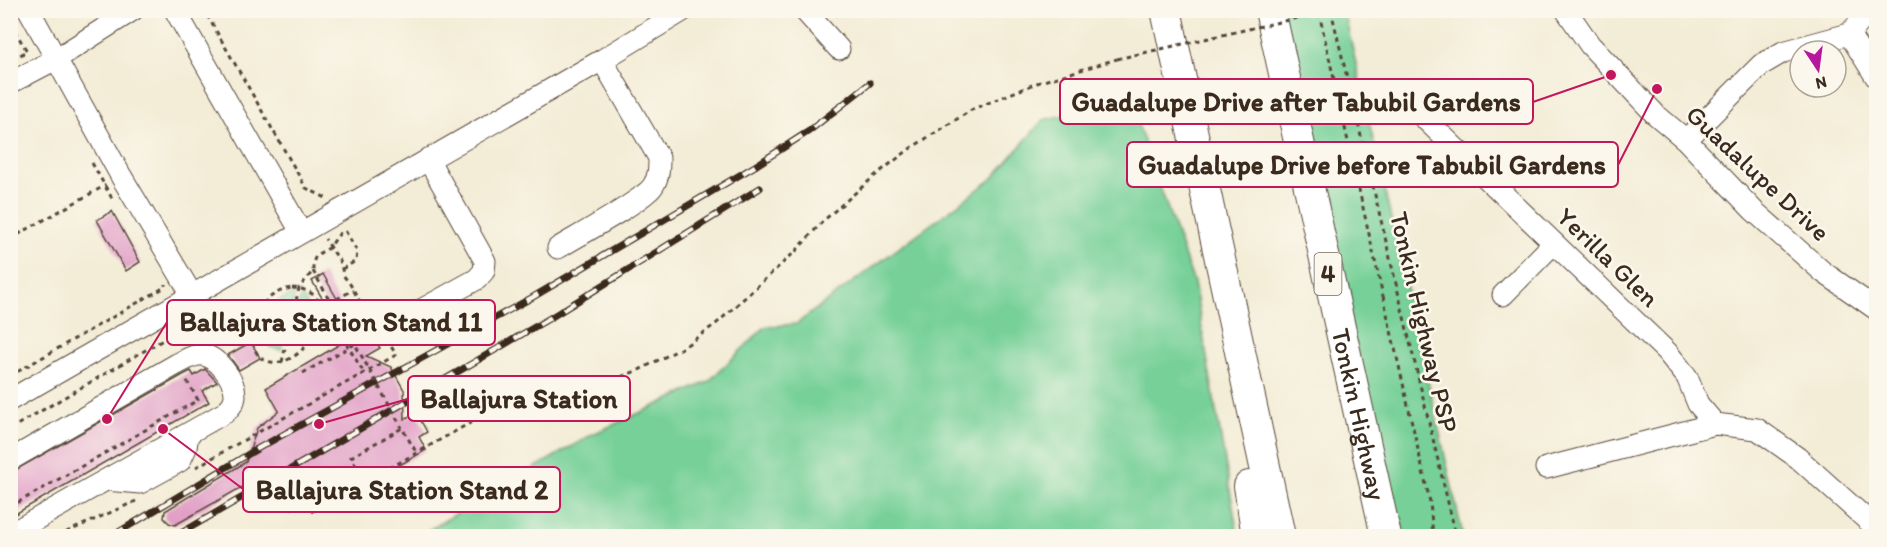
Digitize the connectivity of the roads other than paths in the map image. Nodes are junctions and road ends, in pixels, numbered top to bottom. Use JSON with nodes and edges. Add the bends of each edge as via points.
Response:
{"nodes":[{"id":1,"x":29,"y":10,"type":"edge"},
{"id":2,"x":133,"y":10,"type":"edge"},
{"id":3,"x":175,"y":10,"type":"edge"},
{"id":4,"x":684,"y":10,"type":"edge"},
{"id":5,"x":804,"y":10,"type":"edge"},
{"id":6,"x":1166,"y":10,"type":"edge"},
{"id":7,"x":1270,"y":10,"type":"edge"},
{"id":8,"x":1566,"y":10,"type":"edge"},
{"id":9,"x":1861,"y":10,"type":"edge"},
{"id":10,"x":192,"y":15,"type":"edge"},
{"id":11,"x":1849,"y":34,"type":"junction"},
{"id":12,"x":839,"y":49,"type":"dead end"},
{"id":13,"x":56,"y":58,"type":"junction"},
{"id":14,"x":602,"y":60,"type":"junction"},
{"id":15,"x":1876,"y":77,"type":"edge"},
{"id":16,"x":10,"y":83,"type":"edge"},
{"id":17,"x":1396,"y":91,"type":"road end"},
{"id":18,"x":1686,"y":140,"type":"junction"},
{"id":19,"x":428,"y":159,"type":"junction"},
{"id":20,"x":307,"y":228,"type":"junction"},
{"id":21,"x":1554,"y":243,"type":"junction"},
{"id":22,"x":558,"y":248,"type":"dead end"},
{"id":23,"x":1220,"y":258,"type":"junction"},
{"id":24,"x":192,"y":295,"type":"junction"},
{"id":25,"x":1503,"y":295,"type":"dead end"},
{"id":26,"x":1876,"y":309,"type":"edge"},
{"id":27,"x":412,"y":315,"type":"dead end"},
{"id":28,"x":10,"y":400,"type":"edge"},
{"id":29,"x":1715,"y":424,"type":"junction"},
{"id":30,"x":10,"y":460,"type":"edge"},
{"id":31,"x":1546,"y":468,"type":"dead end"},
{"id":32,"x":1852,"y":506,"type":"junction"},
{"id":33,"x":1876,"y":528,"type":"edge"},
{"id":34,"x":10,"y":534,"type":"edge"},
{"id":35,"x":1257,"y":537,"type":"edge"},
{"id":36,"x":1280,"y":537,"type":"edge"},
{"id":37,"x":1386,"y":537,"type":"edge"},
{"id":38,"x":1867,"y":537,"type":"edge"}],
"edges":[{"from":1,"to":13,"type":"street"},
{"from":2,"to":13,"type":"street"},
{"from":3,"to":20,"type":"street"},
{"from":4,"to":14,"type":"street"},
{"from":5,"to":12,"type":"street"},
{"from":6,"to":23,"type":"highway"},
{"from":7,"to":37,"type":"highway","name":"Tonkin Highway","number":"4"},
{"from":8,"to":18,"type":"street","name":"Guadalupe Drive","via":[[1590,45],[1655,114]]},
{"from":9,"to":11,"type":"street","via":[[1863,19]]},
{"from":10,"to":20,"type":"street"},
{"from":11,"to":15,"type":"street"},
{"from":11,"to":18,"type":"street","via":[[1783,52],[1761,65]]},
{"from":13,"to":16,"type":"street"},
{"from":13,"to":24,"type":"street","via":[[112,181]]},
{"from":14,"to":19,"type":"street"},
{"from":14,"to":22,"type":"street","via":[[656,151],[659,172],[653,187],[638,199]]},
{"from":17,"to":21,"type":"street","name":"Yerilla Glen"},
{"from":18,"to":26,"type":"street","name":"Guadalupe Drive","via":[[1754,211],[1823,272]]},
{"from":19,"to":20,"type":"street","via":[[339,220]]},
{"from":19,"to":27,"type":"street","via":[[485,261],[484,272]]},
{"from":20,"to":24,"type":"street"},
{"from":21,"to":25,"type":"street"},
{"from":21,"to":29,"type":"street","name":"Yerilla Glen","via":[[1667,352],[1687,377],[1698,404]]},
{"from":23,"to":35,"type":"highway","via":[[1236,406]]},
{"from":23,"to":36,"type":"highway"},
{"from":24,"to":28,"type":"street"},
{"from":29,"to":31,"type":"street"},
{"from":29,"to":32,"type":"street","via":[[1757,429],[1798,458]]},
{"from":30,"to":34,"type":"street","via":[[198,354],[219,362],[235,393],[226,412]]},
{"from":32,"to":33,"type":"street"},
{"from":32,"to":38,"type":"street"}]}
